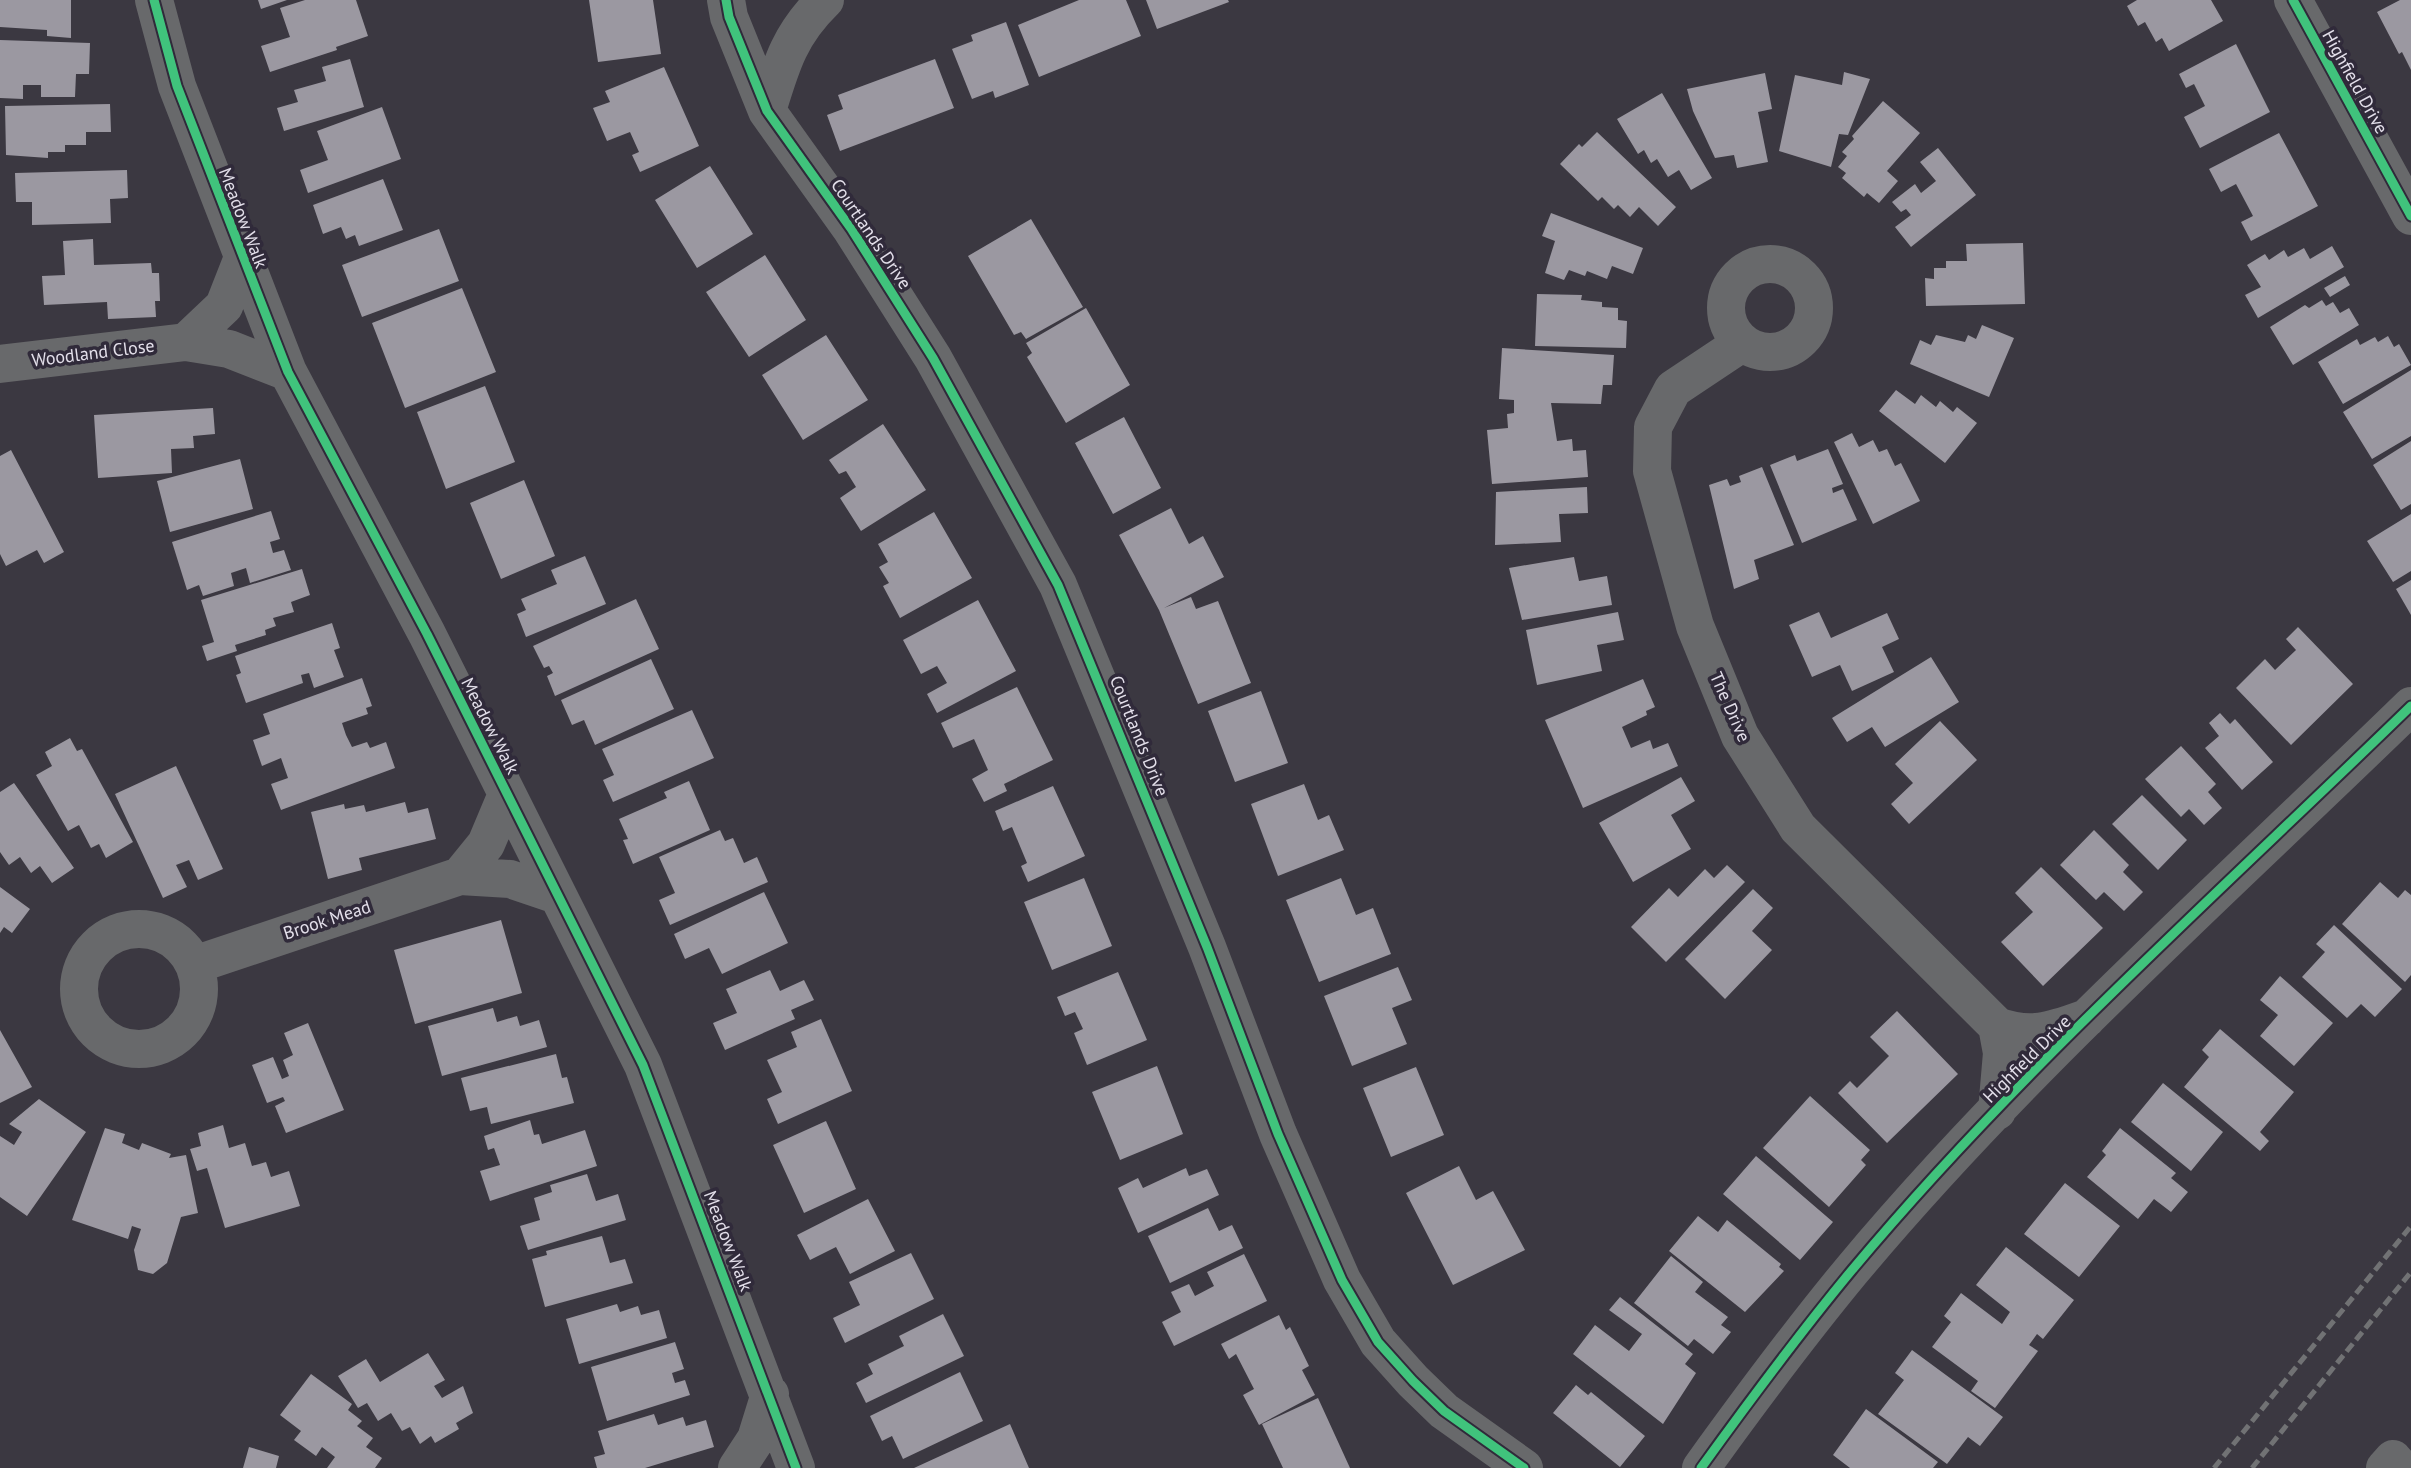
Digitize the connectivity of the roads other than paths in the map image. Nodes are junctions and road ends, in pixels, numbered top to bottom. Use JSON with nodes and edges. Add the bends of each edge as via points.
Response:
{"nodes":[{"id":1,"x":154,"y":0,"type":"edge"},
{"id":2,"x":726,"y":0,"type":"edge"},
{"id":3,"x":825,"y":0,"type":"edge"},
{"id":4,"x":2293,"y":0,"type":"edge"},
{"id":5,"x":767,"y":111,"type":"junction"},
{"id":6,"x":2411,"y":216,"type":"edge"},
{"id":7,"x":242,"y":260,"type":"junction"},
{"id":8,"x":186,"y":342,"type":"junction"},
{"id":9,"x":1742,"y":343,"type":"dead end"},
{"id":10,"x":0,"y":364,"type":"edge"},
{"id":11,"x":288,"y":372,"type":"junction"},
{"id":12,"x":2411,"y":706,"type":"edge"},
{"id":13,"x":507,"y":794,"type":"junction"},
{"id":14,"x":460,"y":876,"type":"junction"},
{"id":15,"x":557,"y":895,"type":"junction"},
{"id":16,"x":194,"y":965,"type":"dead end"},
{"id":17,"x":2091,"y":1017,"type":"junction"},
{"id":18,"x":1997,"y":1026,"type":"junction"},
{"id":19,"x":1997,"y":1111,"type":"junction"},
{"id":20,"x":771,"y":1394,"type":"junction"},
{"id":21,"x":737,"y":1468,"type":"edge"},
{"id":22,"x":796,"y":1468,"type":"edge"},
{"id":23,"x":1524,"y":1468,"type":"edge"},
{"id":24,"x":1701,"y":1468,"type":"edge"}],
"edges":[{"from":1,"to":7,"type":"street","name":"Meadow Walk","via":[[177,86]]},
{"from":2,"to":5,"type":"street","name":"Courtlands Drive"},
{"from":3,"to":5,"type":"street","via":[[803,21],[783,56]]},
{"from":4,"to":6,"type":"street","name":"Highfield Drive"},
{"from":5,"to":23,"type":"street","name":"Courtlands Drive","via":[[852,230],[933,358],[1058,585],[1202,934],[1278,1134],[1342,1280],[1378,1342],[1413,1381],[1444,1411]]},
{"from":7,"to":8,"type":"street","via":[[224,306]]},
{"from":7,"to":11,"type":"street","name":"Meadow Walk"},
{"from":8,"to":10,"type":"street","name":"Woodland Close"},
{"from":8,"to":11,"type":"street","name":"Woodland Close","via":[[229,349]]},
{"from":9,"to":18,"type":"street","name":"The Drive","via":[[1673,390],[1653,427],[1652,471],[1695,626],[1740,736],[1798,828]]},
{"from":11,"to":13,"type":"street","name":"Meadow Walk"},
{"from":12,"to":17,"type":"street","name":"Highfield Drive"},
{"from":13,"to":14,"type":"street","via":[[486,844]]},
{"from":13,"to":15,"type":"street","name":"Meadow Walk"},
{"from":14,"to":15,"type":"street","name":"Brook Mead","via":[[510,879]]},
{"from":14,"to":16,"type":"street","name":"Brook Mead"},
{"from":15,"to":20,"type":"street","name":"Meadow Walk","via":[[643,1065]]},
{"from":17,"to":18,"type":"street","via":[[2056,1029],[2019,1034]]},
{"from":17,"to":19,"type":"street","name":"Highfield Drive"},
{"from":18,"to":19,"type":"street","via":[[2002,1053]]},
{"from":19,"to":24,"type":"street","name":"Highfield Drive","via":[[1854,1268],[1780,1358]]},
{"from":20,"to":21,"type":"street","via":[[756,1439]]},
{"from":20,"to":22,"type":"street","name":"Meadow Walk"}]}
